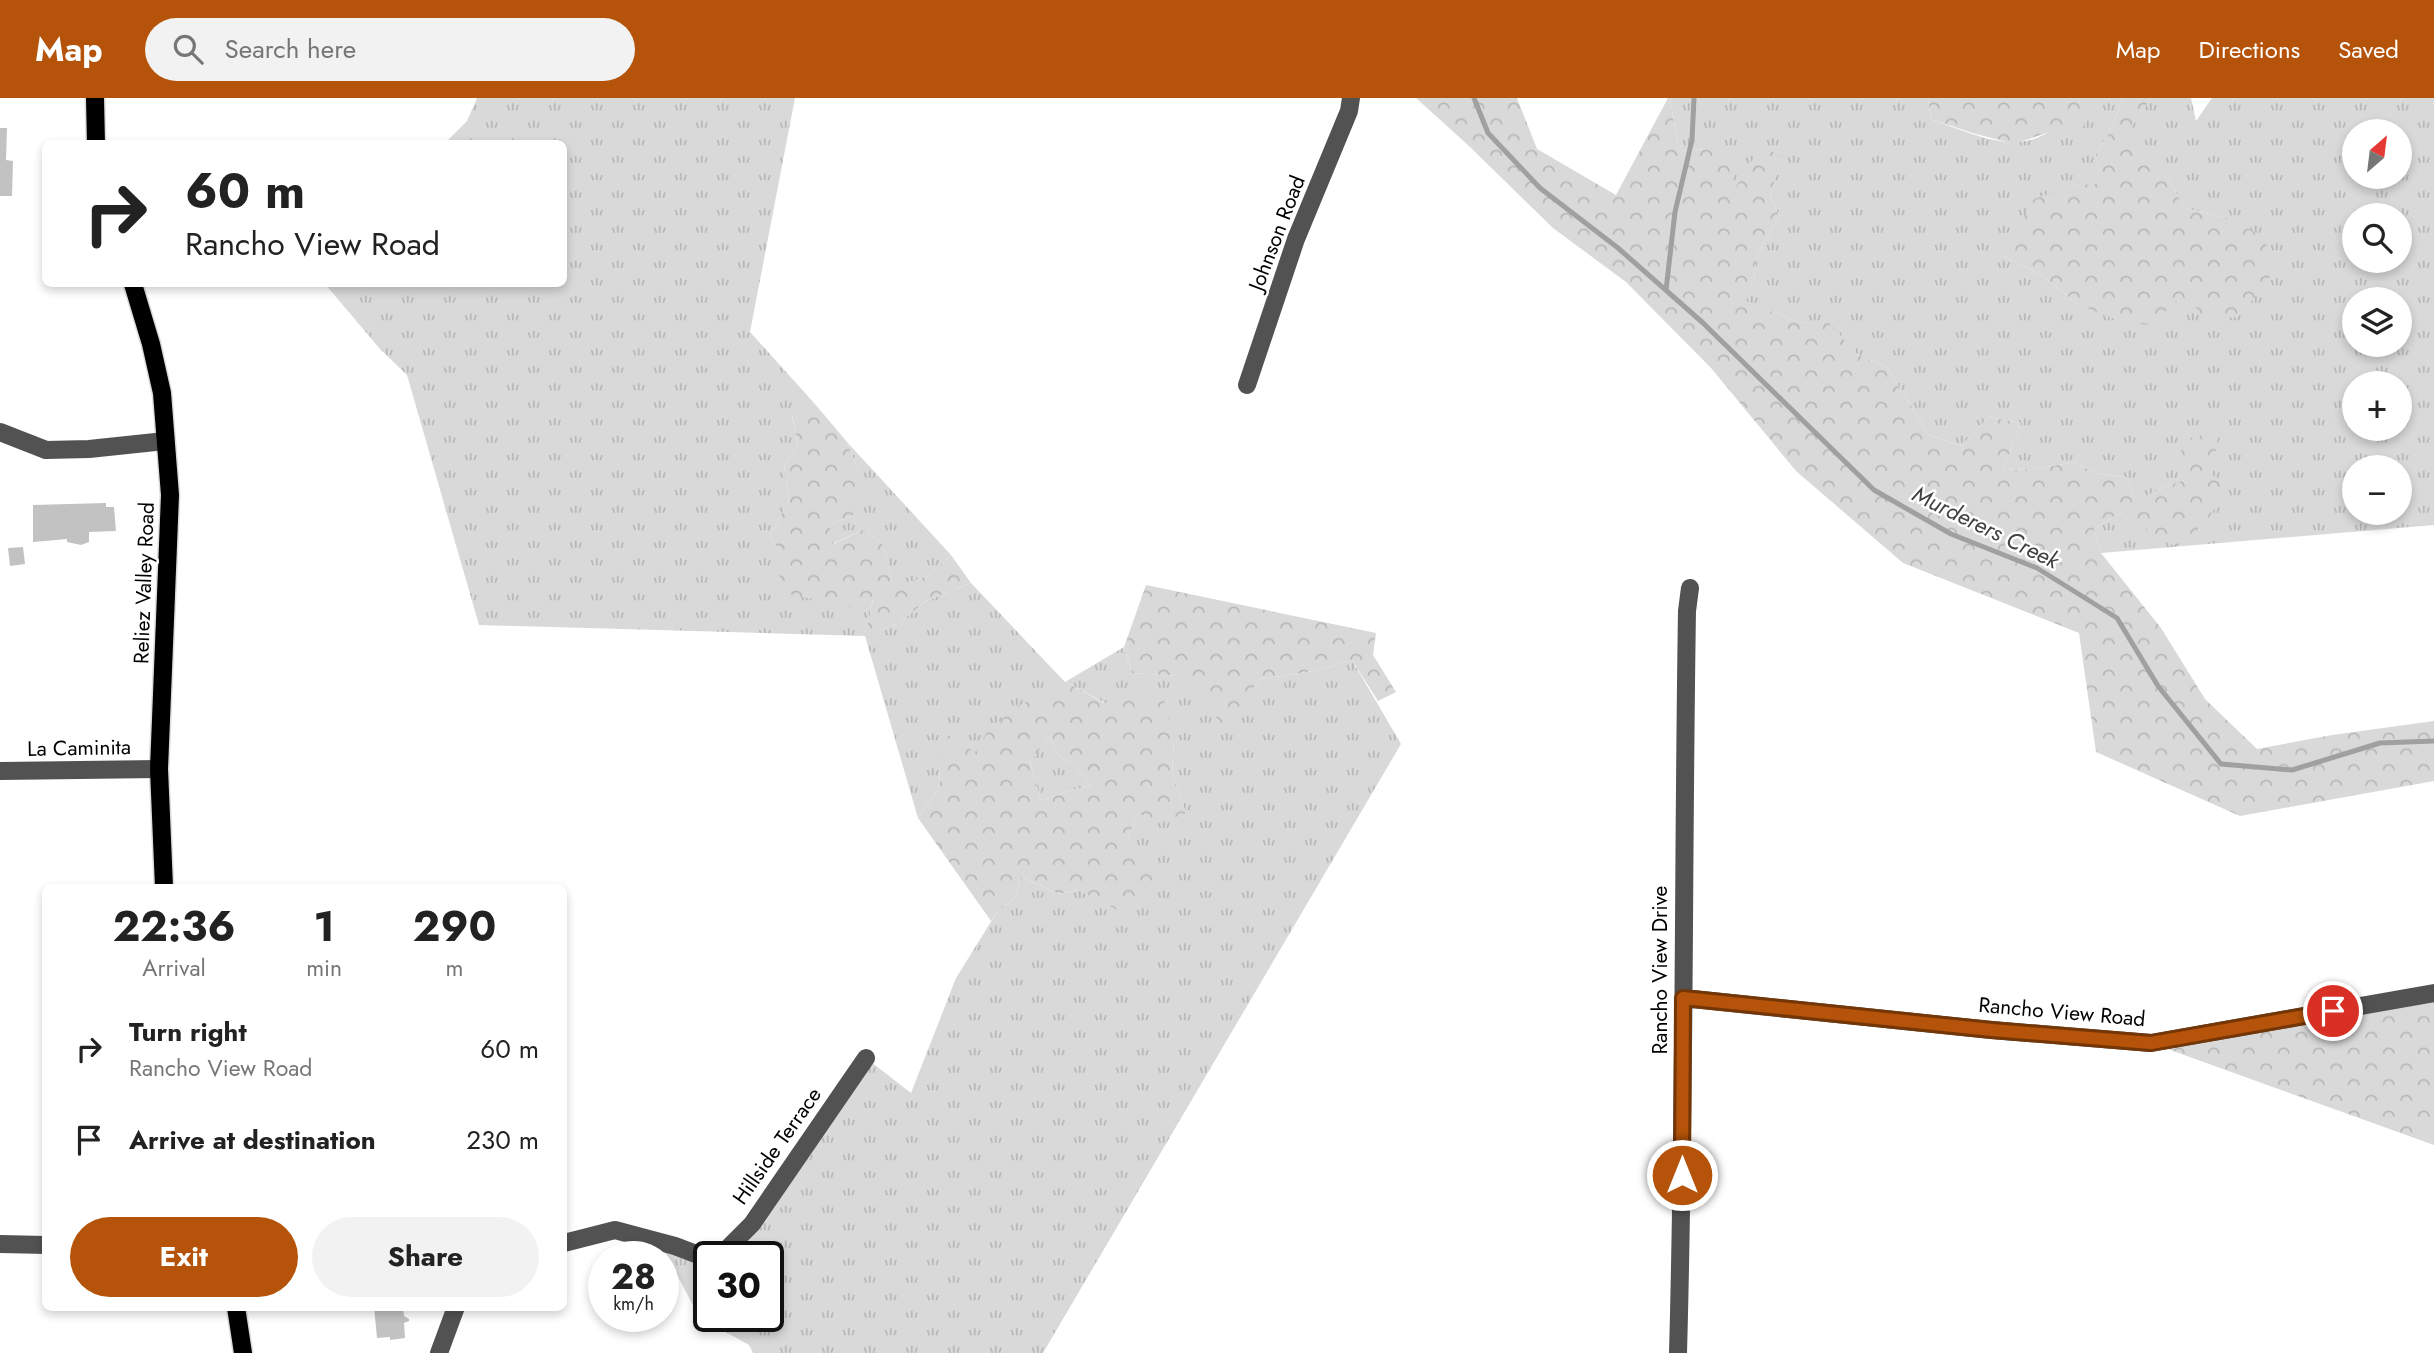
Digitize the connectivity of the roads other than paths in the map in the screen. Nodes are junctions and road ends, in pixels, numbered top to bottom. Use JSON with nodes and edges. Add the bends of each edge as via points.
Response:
{"nodes":[{"id":1,"x":95,"y":98,"type":"edge"},
{"id":2,"x":1351,"y":98,"type":"edge"},
{"id":3,"x":96,"y":140,"type":"edge"},
{"id":4,"x":134,"y":287,"type":"edge"},
{"id":5,"x":1247,"y":384,"type":"dead end"},
{"id":6,"x":0,"y":432,"type":"edge"},
{"id":7,"x":165,"y":441,"type":"junction"},
{"id":8,"x":1690,"y":588,"type":"dead end"},
{"id":9,"x":159,"y":769,"type":"junction"},
{"id":10,"x":0,"y":771,"type":"edge"},
{"id":11,"x":164,"y":884,"type":"edge"},
{"id":12,"x":2434,"y":993,"type":"edge"},
{"id":13,"x":1683,"y":998,"type":"junction"},
{"id":14,"x":866,"y":1058,"type":"dead end"},
{"id":15,"x":734,"y":1241,"type":"edge"},
{"id":16,"x":567,"y":1242,"type":"edge"},
{"id":17,"x":0,"y":1244,"type":"edge"},
{"id":18,"x":42,"y":1245,"type":"edge"},
{"id":19,"x":693,"y":1253,"type":"edge"},
{"id":20,"x":237,"y":1311,"type":"edge"},
{"id":21,"x":455,"y":1311,"type":"edge"},
{"id":22,"x":243,"y":1353,"type":"edge"},
{"id":23,"x":439,"y":1353,"type":"edge"},
{"id":24,"x":1678,"y":1353,"type":"edge"}],
"edges":[{"from":1,"to":3,"type":"main road"},
{"from":2,"to":5,"type":"street","name":"Johnson Road","via":[[1296,239]]},
{"from":4,"to":7,"type":"main road","name":"Reliez Valley Road","via":[[159,381]]},
{"from":6,"to":7,"type":"street","via":[[46,450]]},
{"from":7,"to":9,"type":"main road","name":"Reliez Valley Road","via":[[170,495]]},
{"from":8,"to":13,"type":"street","name":"Rancho View Drive"},
{"from":9,"to":10,"type":"street","name":"La Caminita"},
{"from":9,"to":11,"type":"main road","name":"Reliez Valley Road"},
{"from":12,"to":13,"type":"street","name":"Rancho View Road","via":[[2151,1043]]},
{"from":13,"to":24,"type":"street","name":"Rancho View Drive"},
{"from":14,"to":15,"type":"street","name":"Hillside Terrace"},
{"from":16,"to":19,"type":"street","via":[[615,1230]]},
{"from":17,"to":18,"type":"street"},
{"from":20,"to":22,"type":"main road"},
{"from":21,"to":23,"type":"street"}]}
